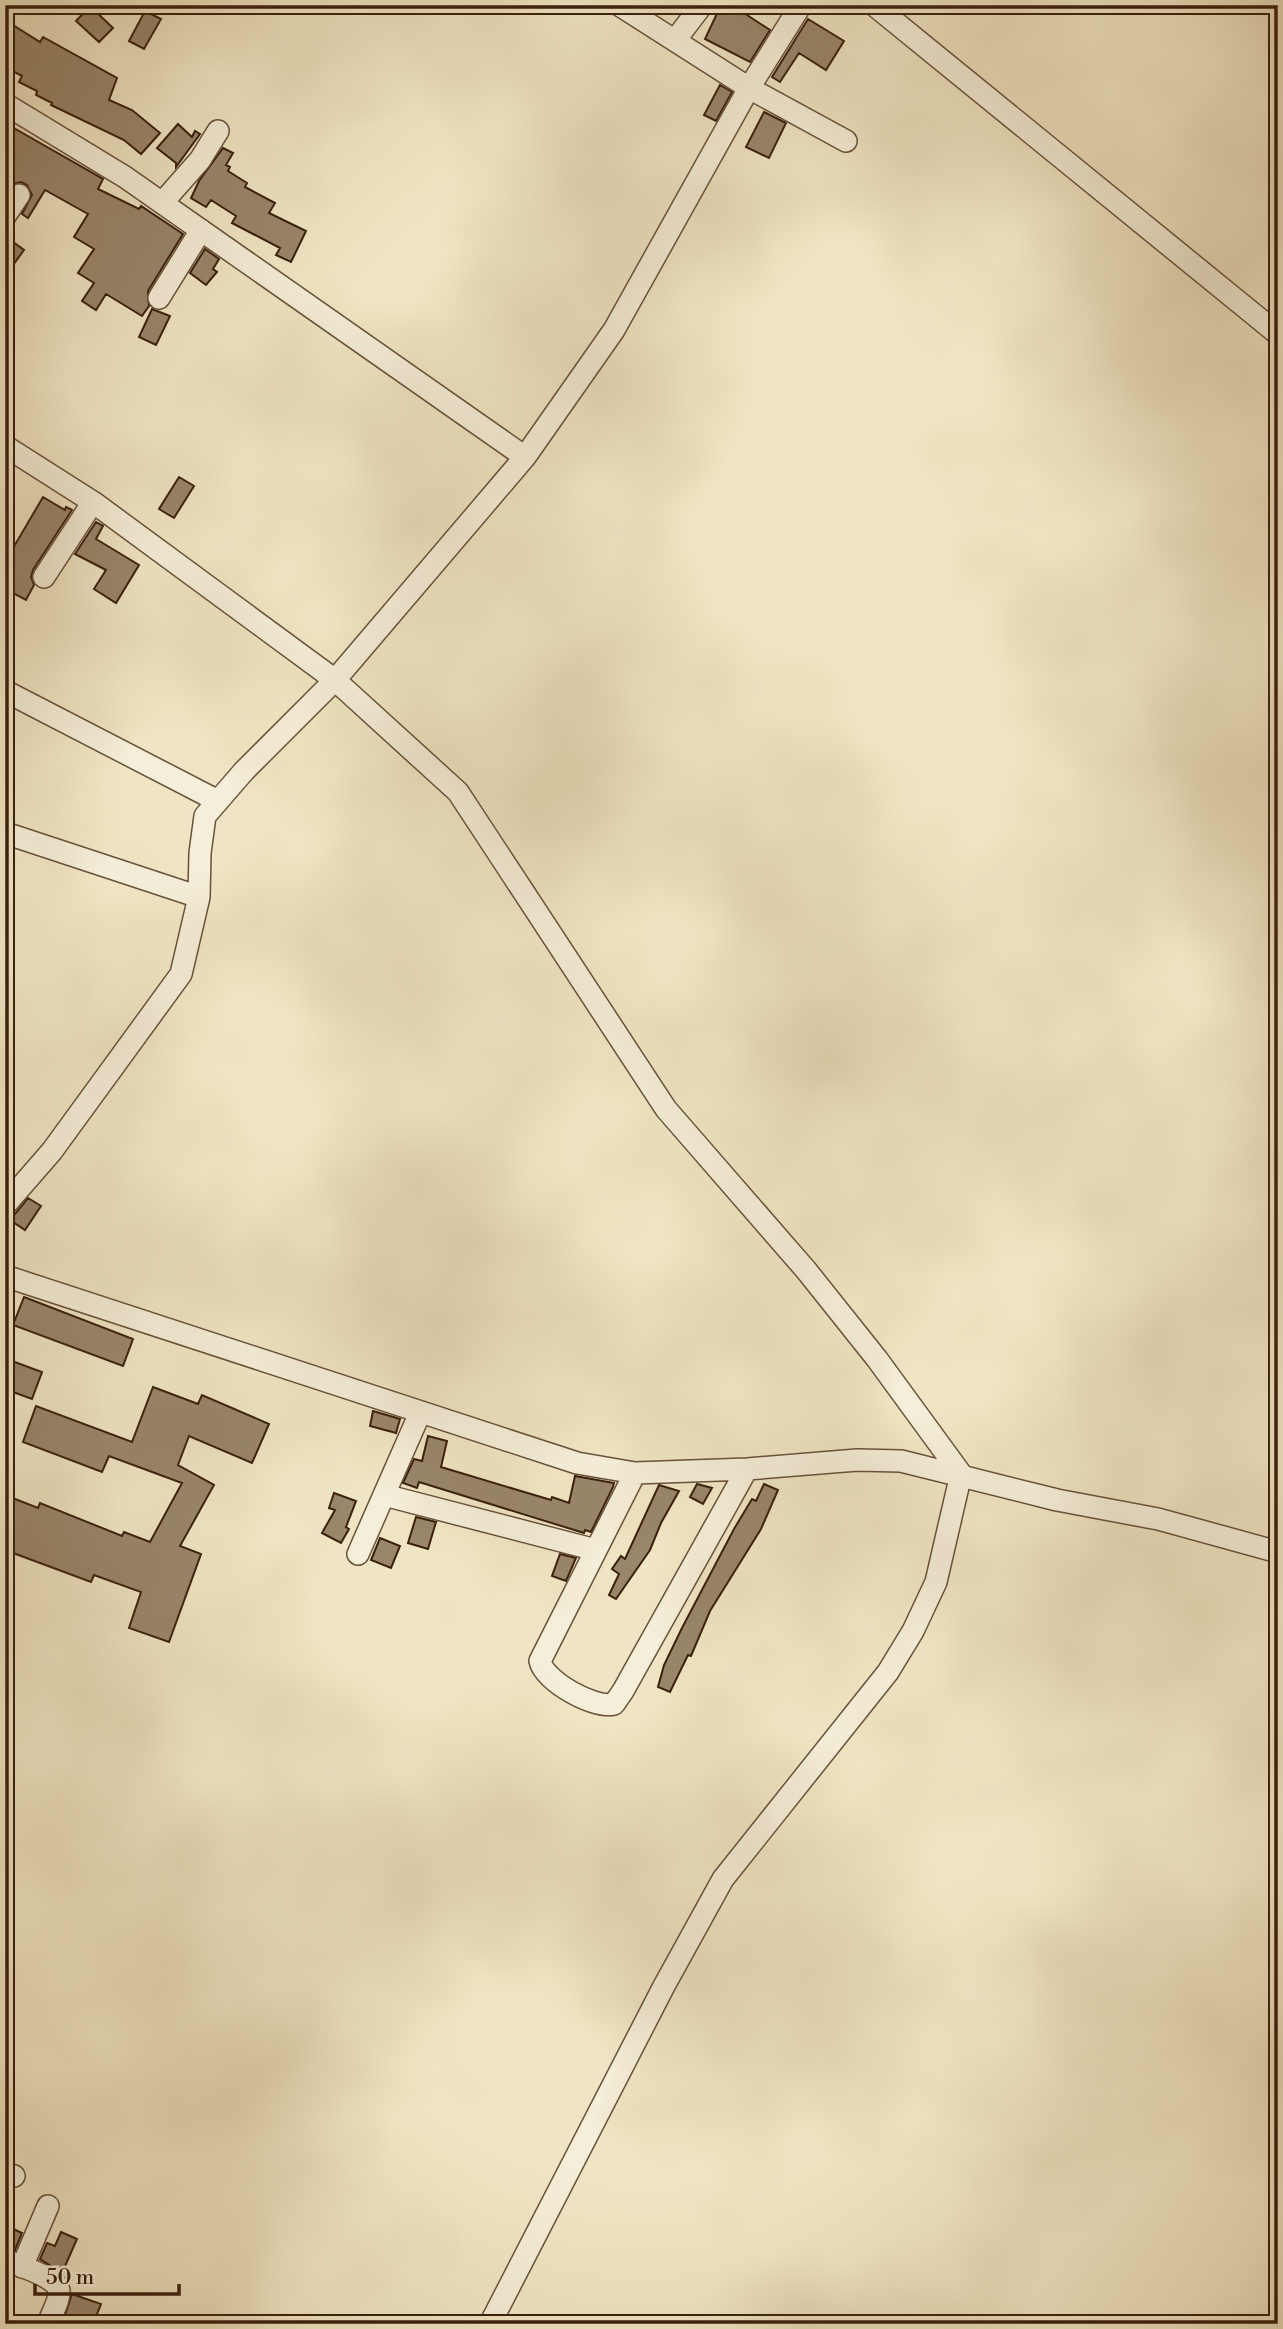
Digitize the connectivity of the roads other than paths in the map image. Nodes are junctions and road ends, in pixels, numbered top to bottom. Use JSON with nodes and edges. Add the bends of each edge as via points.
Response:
{"nodes":[{"id":1,"x":619,"y":5,"type":"edge"},
{"id":2,"x":702,"y":5,"type":"edge"},
{"id":3,"x":801,"y":5,"type":"edge"},
{"id":4,"x":874,"y":5,"type":"edge"},
{"id":5,"x":676,"y":39,"type":"junction"},
{"id":6,"x":749,"y":88,"type":"junction"},
{"id":7,"x":5,"y":104,"type":"edge"},
{"id":8,"x":218,"y":131,"type":"dead end"},
{"id":9,"x":846,"y":141,"type":"dead end"},
{"id":10,"x":19,"y":195,"type":"dead end"},
{"id":11,"x":162,"y":203,"type":"junction"},
{"id":12,"x":5,"y":216,"type":"edge"},
{"id":13,"x":201,"y":230,"type":"junction"},
{"id":14,"x":159,"y":298,"type":"dead end"},
{"id":15,"x":1278,"y":334,"type":"edge"},
{"id":16,"x":5,"y":446,"type":"edge"},
{"id":17,"x":525,"y":457,"type":"junction"},
{"id":18,"x":93,"y":502,"type":"junction"},
{"id":19,"x":44,"y":577,"type":"dead end"},
{"id":20,"x":335,"y":680,"type":"junction"},
{"id":21,"x":5,"y":691,"type":"edge"},
{"id":22,"x":218,"y":801,"type":"junction"},
{"id":23,"x":5,"y":833,"type":"edge"},
{"id":24,"x":200,"y":897,"type":"junction"},
{"id":25,"x":5,"y":1205,"type":"edge"},
{"id":26,"x":5,"y":1276,"type":"edge"},
{"id":27,"x":420,"y":1413,"type":"junction"},
{"id":28,"x":747,"y":1469,"type":"junction"},
{"id":29,"x":635,"y":1473,"type":"junction"},
{"id":30,"x":961,"y":1474,"type":"junction"},
{"id":31,"x":384,"y":1495,"type":"junction"},
{"id":32,"x":596,"y":1550,"type":"junction"},
{"id":33,"x":1278,"y":1552,"type":"edge"},
{"id":34,"x":358,"y":1554,"type":"dead end"},
{"id":35,"x":48,"y":2206,"type":"dead end"},
{"id":36,"x":14,"y":2264,"type":"edge"},
{"id":37,"x":48,"y":2324,"type":"edge"},
{"id":38,"x":489,"y":2324,"type":"edge"}],
"edges":[{"from":1,"to":5,"type":"street"},
{"from":2,"to":5,"type":"street"},
{"from":3,"to":6,"type":"street"},
{"from":4,"to":15,"type":"street"},
{"from":5,"to":6,"type":"street"},
{"from":6,"to":9,"type":"street"},
{"from":6,"to":17,"type":"street","via":[[614,330]]},
{"from":7,"to":11,"type":"street"},
{"from":8,"to":11,"type":"street","via":[[200,160]]},
{"from":10,"to":12,"type":"street"},
{"from":11,"to":13,"type":"street"},
{"from":13,"to":14,"type":"street"},
{"from":13,"to":17,"type":"street"},
{"from":16,"to":18,"type":"street"},
{"from":17,"to":20,"type":"street"},
{"from":18,"to":19,"type":"street"},
{"from":18,"to":20,"type":"street"},
{"from":20,"to":22,"type":"street"},
{"from":20,"to":30,"type":"street","via":[[458,792],[666,1109],[806,1270]]},
{"from":21,"to":22,"type":"street"},
{"from":22,"to":24,"type":"street","via":[[205,816]]},
{"from":23,"to":24,"type":"street"},
{"from":24,"to":25,"type":"street","via":[[181,974],[52,1151]]},
{"from":26,"to":27,"type":"street"},
{"from":27,"to":29,"type":"street","via":[[577,1463]]},
{"from":27,"to":31,"type":"street"},
{"from":28,"to":29,"type":"street"},
{"from":28,"to":30,"type":"street","via":[[901,1461]]},
{"from":28,"to":32,"type":"street","via":[[623,1691],[607,1706],[552,1679],[540,1661]]},
{"from":29,"to":32,"type":"street"},
{"from":30,"to":33,"type":"street","via":[[1058,1500],[1158,1518]]},
{"from":30,"to":38,"type":"street","via":[[936,1582],[913,1631],[888,1672],[723,1879]]},
{"from":31,"to":32,"type":"street"},
{"from":31,"to":34,"type":"street"},
{"from":35,"to":36,"type":"street"},
{"from":36,"to":37,"type":"street","via":[[58,2286]]}]}
